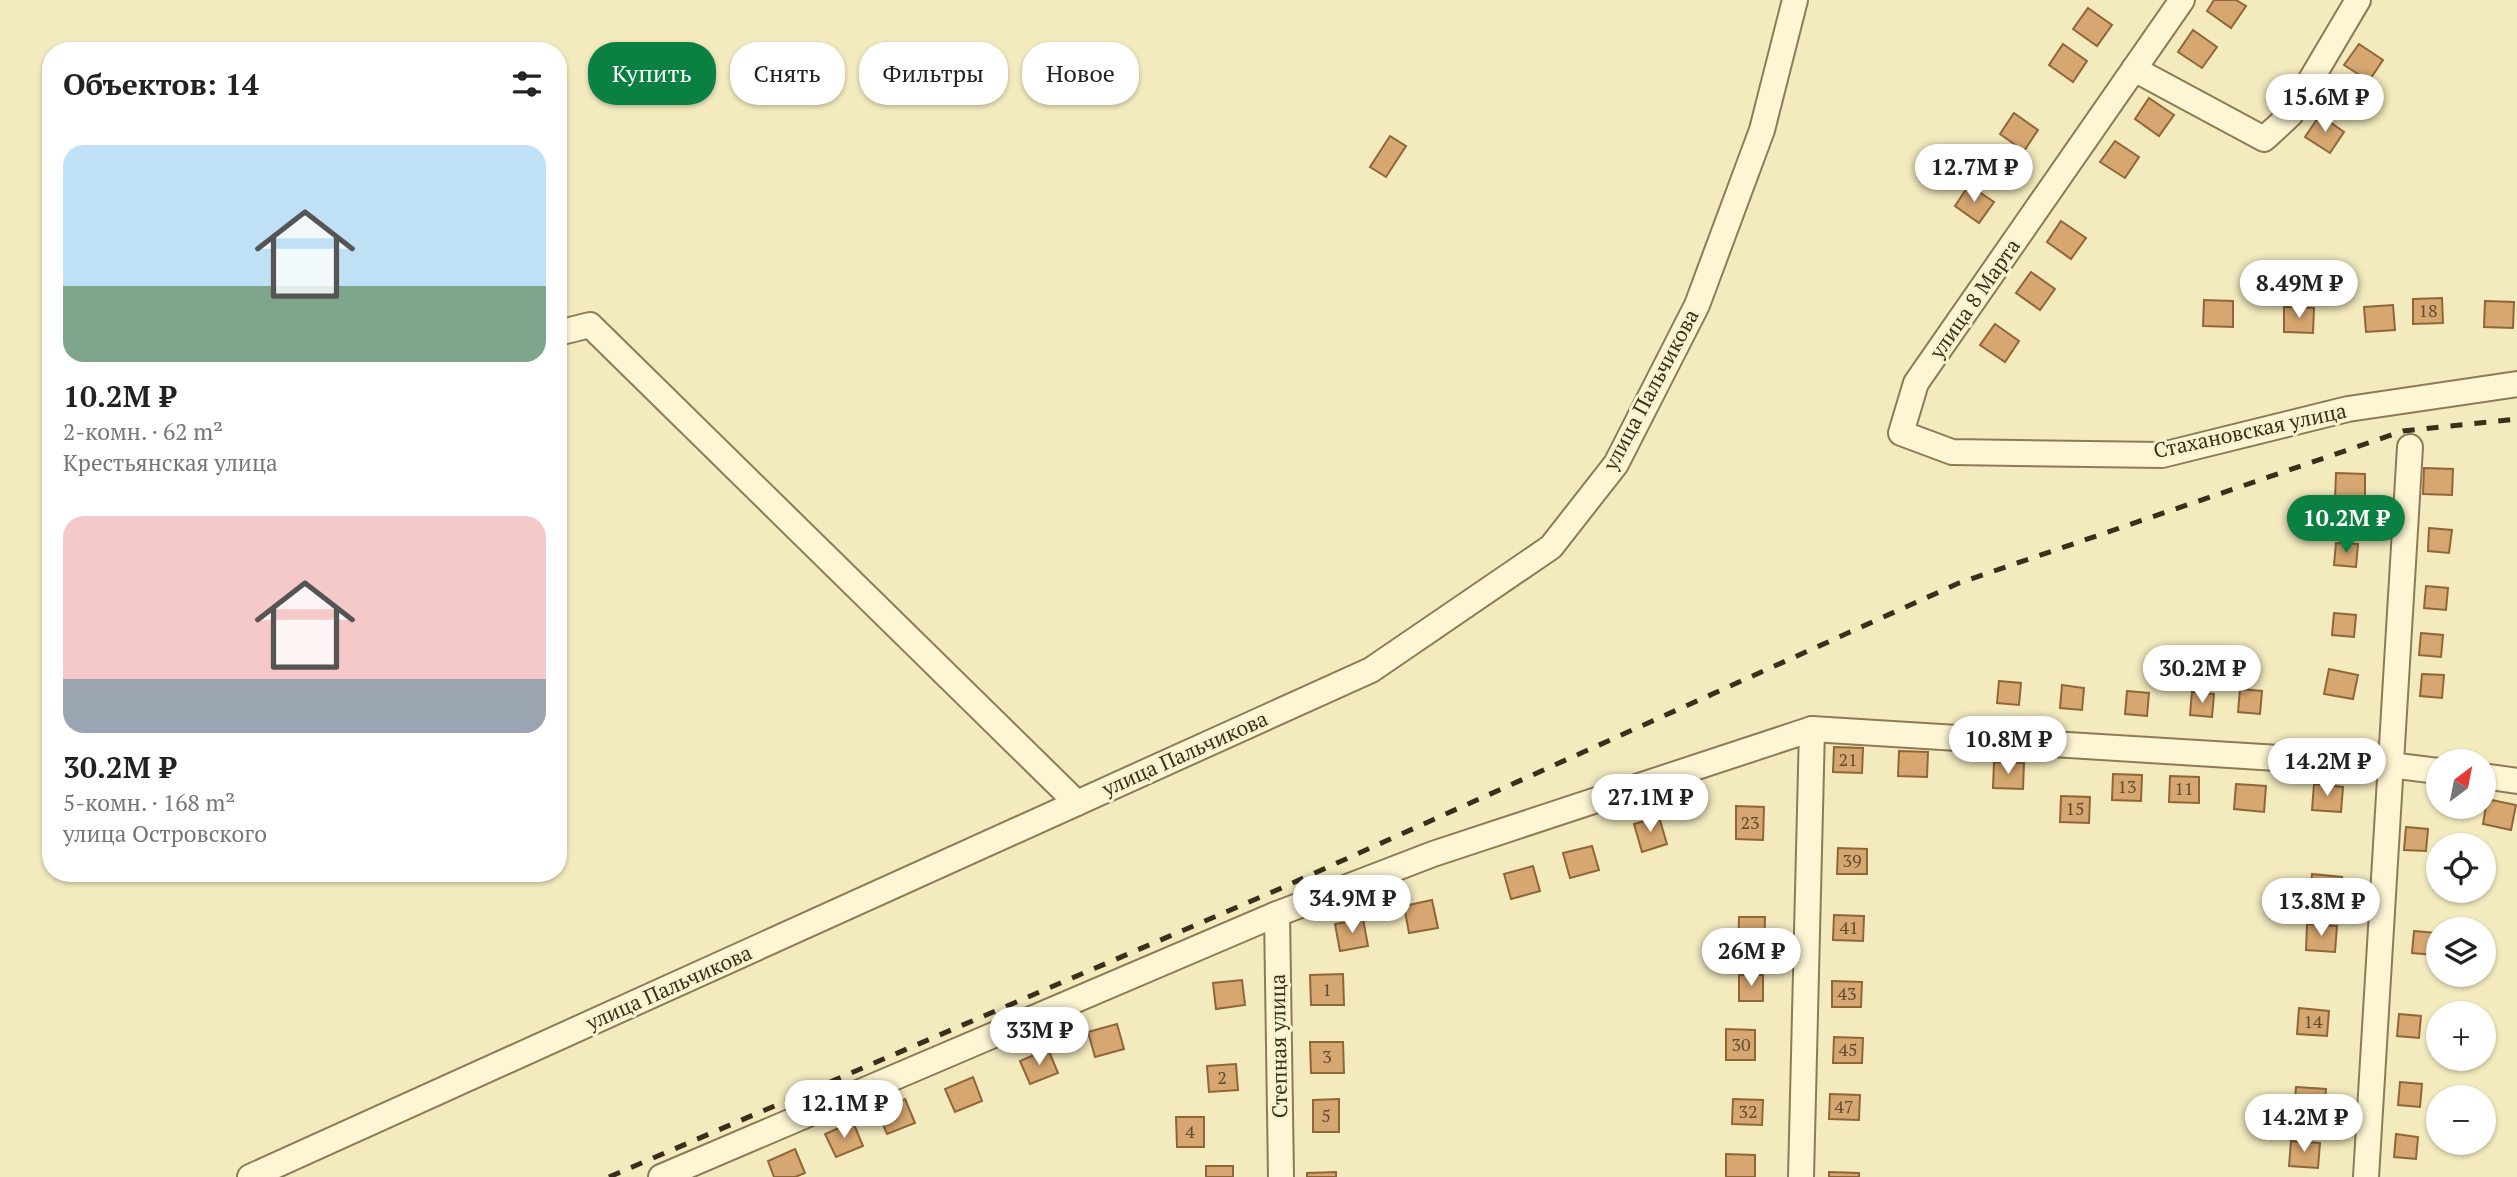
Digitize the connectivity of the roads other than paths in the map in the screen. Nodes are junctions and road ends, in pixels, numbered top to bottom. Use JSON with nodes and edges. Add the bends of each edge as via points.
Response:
{"nodes":[{"id":1,"x":2182,"y":0,"type":"edge"},
{"id":2,"x":2358,"y":0,"type":"edge"},
{"id":3,"x":1792,"y":1,"type":"edge"},
{"id":4,"x":2134,"y":69,"type":"junction"},
{"id":5,"x":567,"y":331,"type":"edge"},
{"id":6,"x":2517,"y":384,"type":"edge"},
{"id":7,"x":1901,"y":432,"type":"joint"},
{"id":8,"x":2410,"y":447,"type":"dead end"},
{"id":9,"x":1812,"y":729,"type":"junction"},
{"id":10,"x":2390,"y":765,"type":"junction"},
{"id":11,"x":2426,"y":770,"type":"edge"},
{"id":12,"x":2496,"y":778,"type":"edge"},
{"id":13,"x":2517,"y":780,"type":"edge"},
{"id":14,"x":1077,"y":803,"type":"junction"},
{"id":15,"x":1278,"y":914,"type":"junction"},
{"id":16,"x":250,"y":1177,"type":"edge"},
{"id":17,"x":661,"y":1177,"type":"edge"},
{"id":18,"x":1281,"y":1177,"type":"edge"},
{"id":19,"x":1801,"y":1177,"type":"edge"},
{"id":20,"x":2366,"y":1177,"type":"edge"}],
"edges":[{"from":1,"to":4,"type":"street","name":"улица 8 Марта"},
{"from":2,"to":4,"type":"street","via":[[2290,115],[2264,139]]},
{"from":3,"to":14,"type":"street","name":"улица Пальчикова","via":[[1762,130],[1697,305],[1616,464],[1551,547],[1371,670]]},
{"from":4,"to":7,"type":"street","name":"улица 8 Марта","via":[[1916,383]]},
{"from":5,"to":14,"type":"street","via":[[590,325]]},
{"from":6,"to":7,"type":"street","name":"Стахановская улица","via":[[2348,409],[2162,455],[1952,452]]},
{"from":8,"to":10,"type":"street"},
{"from":9,"to":10,"type":"street"},
{"from":9,"to":15,"type":"street","via":[[1433,854]]},
{"from":9,"to":19,"type":"street"},
{"from":10,"to":11,"type":"street"},
{"from":10,"to":20,"type":"street"},
{"from":12,"to":13,"type":"street"},
{"from":14,"to":16,"type":"street","name":"улица Пальчикова"},
{"from":15,"to":17,"type":"street"},
{"from":15,"to":18,"type":"street","name":"Степная улица"}]}
